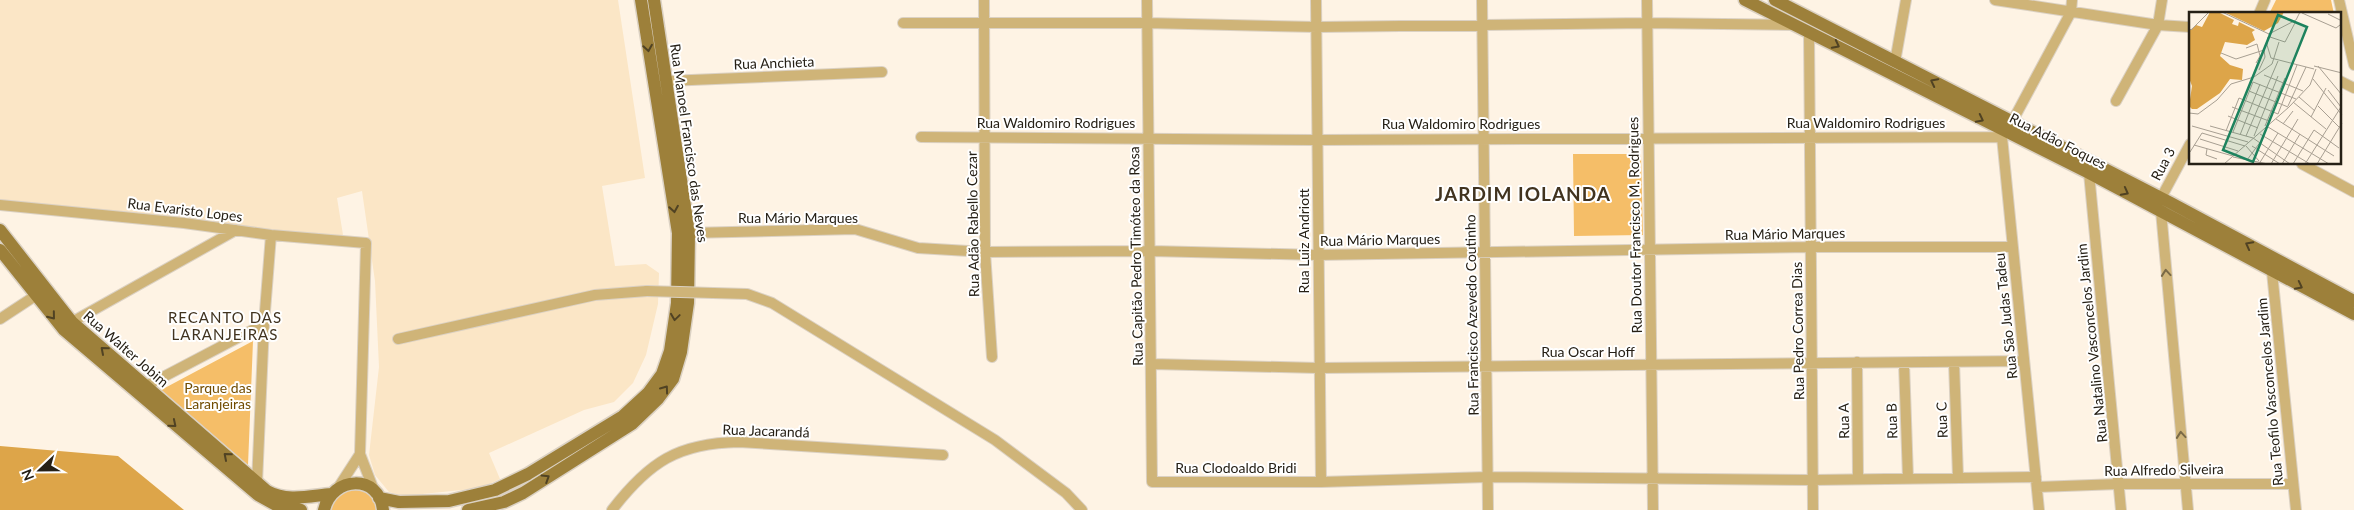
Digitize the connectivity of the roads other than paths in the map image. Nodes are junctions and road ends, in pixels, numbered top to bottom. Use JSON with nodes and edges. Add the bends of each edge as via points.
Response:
{"nodes":[{"id":1,"x":641,"y":0,"type":"edge"},
{"id":2,"x":654,"y":0,"type":"edge"},
{"id":3,"x":984,"y":0,"type":"edge"},
{"id":4,"x":1147,"y":0,"type":"edge"},
{"id":5,"x":1316,"y":0,"type":"edge"},
{"id":6,"x":1482,"y":0,"type":"edge"},
{"id":7,"x":1647,"y":0,"type":"edge"},
{"id":8,"x":1745,"y":0,"type":"edge"},
{"id":9,"x":1775,"y":0,"type":"edge"},
{"id":10,"x":1906,"y":0,"type":"edge"},
{"id":11,"x":1995,"y":0,"type":"edge"},
{"id":12,"x":2072,"y":0,"type":"edge"},
{"id":13,"x":2162,"y":0,"type":"edge"},
{"id":14,"x":2265,"y":0,"type":"edge"},
{"id":15,"x":2071,"y":12,"type":"junction"},
{"id":16,"x":2260,"y":12,"type":"edge"},
{"id":17,"x":2342,"y":13,"type":"edge"},
{"id":18,"x":903,"y":23,"type":"dead end"},
{"id":19,"x":1147,"y":23,"type":"junction"},
{"id":20,"x":985,"y":24,"type":"junction"},
{"id":21,"x":1647,"y":24,"type":"junction"},
{"id":22,"x":1796,"y":25,"type":"junction"},
{"id":23,"x":2158,"y":25,"type":"junction"},
{"id":24,"x":1483,"y":26,"type":"junction"},
{"id":25,"x":1317,"y":27,"type":"junction"},
{"id":26,"x":2189,"y":28,"type":"edge"},
{"id":27,"x":1809,"y":32,"type":"junction"},
{"id":28,"x":1895,"y":62,"type":"junction"},
{"id":29,"x":2354,"y":65,"type":"edge"},
{"id":30,"x":882,"y":72,"type":"dead end"},
{"id":31,"x":667,"y":81,"type":"junction"},
{"id":32,"x":2342,"y":82,"type":"edge"},
{"id":33,"x":2354,"y":88,"type":"edge"},
{"id":34,"x":2116,"y":101,"type":"dead end"},
{"id":35,"x":2007,"y":130,"type":"junction"},
{"id":36,"x":921,"y":137,"type":"dead end"},
{"id":37,"x":985,"y":137,"type":"junction"},
{"id":38,"x":1148,"y":137,"type":"junction"},
{"id":39,"x":1484,"y":137,"type":"junction"},
{"id":40,"x":1811,"y":137,"type":"junction"},
{"id":41,"x":1648,"y":138,"type":"junction"},
{"id":42,"x":1317,"y":140,"type":"junction"},
{"id":43,"x":2189,"y":146,"type":"edge"},
{"id":44,"x":2304,"y":165,"type":"edge"},
{"id":45,"x":2089,"y":173,"type":"junction"},
{"id":46,"x":2354,"y":192,"type":"edge"},
{"id":47,"x":2161,"y":204,"type":"junction"},
{"id":48,"x":0,"y":205,"type":"edge"},
{"id":49,"x":0,"y":230,"type":"edge"},
{"id":50,"x":236,"y":230,"type":"junction"},
{"id":51,"x":689,"y":233,"type":"junction"},
{"id":52,"x":271,"y":235,"type":"junction"},
{"id":53,"x":1811,"y":247,"type":"junction"},
{"id":54,"x":2014,"y":247,"type":"junction"},
{"id":55,"x":0,"y":250,"type":"edge"},
{"id":56,"x":1650,"y":250,"type":"junction"},
{"id":57,"x":1151,"y":251,"type":"junction"},
{"id":58,"x":985,"y":252,"type":"junction"},
{"id":59,"x":1485,"y":253,"type":"junction"},
{"id":60,"x":1318,"y":255,"type":"junction"},
{"id":61,"x":2272,"y":272,"type":"junction"},
{"id":62,"x":35,"y":296,"type":"junction"},
{"id":63,"x":2354,"y":301,"type":"edge"},
{"id":64,"x":2354,"y":314,"type":"edge"},
{"id":65,"x":0,"y":319,"type":"edge"},
{"id":66,"x":72,"y":322,"type":"junction"},
{"id":67,"x":264,"y":324,"type":"junction"},
{"id":68,"x":398,"y":339,"type":"dead end"},
{"id":69,"x":992,"y":357,"type":"dead end"},
{"id":70,"x":2024,"y":361,"type":"junction"},
{"id":71,"x":1857,"y":362,"type":"junction"},
{"id":72,"x":1954,"y":362,"type":"junction"},
{"id":73,"x":1904,"y":363,"type":"junction"},
{"id":74,"x":1152,"y":364,"type":"junction"},
{"id":75,"x":1813,"y":364,"type":"junction"},
{"id":76,"x":1486,"y":366,"type":"junction"},
{"id":77,"x":1650,"y":366,"type":"junction"},
{"id":78,"x":1318,"y":368,"type":"junction"},
{"id":79,"x":146,"y":386,"type":"junction"},
{"id":80,"x":360,"y":454,"type":"junction"},
{"id":81,"x":943,"y":455,"type":"dead end"},
{"id":82,"x":1488,"y":477,"type":"junction"},
{"id":83,"x":1958,"y":477,"type":"junction"},
{"id":84,"x":1652,"y":478,"type":"junction"},
{"id":85,"x":1908,"y":478,"type":"junction"},
{"id":86,"x":1858,"y":479,"type":"junction"},
{"id":87,"x":1812,"y":480,"type":"junction"},
{"id":88,"x":257,"y":482,"type":"junction"},
{"id":89,"x":1152,"y":482,"type":"joint"},
{"id":90,"x":1321,"y":482,"type":"junction"},
{"id":91,"x":2037,"y":482,"type":"junction"},
{"id":92,"x":2186,"y":483,"type":"junction"},
{"id":93,"x":2119,"y":484,"type":"junction"},
{"id":94,"x":2292,"y":484,"type":"junction"},
{"id":95,"x":334,"y":491,"type":"junction"},
{"id":96,"x":379,"y":500,"type":"edge"},
{"id":97,"x":448,"y":501,"type":"junction"},
{"id":98,"x":474,"y":506,"type":"edge"},
{"id":99,"x":506,"y":506,"type":"edge"},
{"id":100,"x":301,"y":510,"type":"edge"},
{"id":101,"x":324,"y":510,"type":"edge"},
{"id":102,"x":612,"y":510,"type":"edge"},
{"id":103,"x":1082,"y":510,"type":"edge"},
{"id":104,"x":1488,"y":510,"type":"edge"},
{"id":105,"x":1653,"y":510,"type":"edge"},
{"id":106,"x":1813,"y":510,"type":"edge"},
{"id":107,"x":2039,"y":510,"type":"edge"},
{"id":108,"x":2122,"y":510,"type":"edge"},
{"id":109,"x":2188,"y":510,"type":"edge"},
{"id":110,"x":2296,"y":510,"type":"edge"}],
"edges":[{"from":1,"to":98,"type":"main road","name":"Rua Manoel Francisco das Neves","one_way":true,"via":[[678,233],[677,303],[670,352],[662,374],[648,393],[623,416]]},
{"from":2,"to":31,"type":"main road","name":"Rua Manoel Francisco das Neves"},
{"from":3,"to":20,"type":"street","name":"Rua Adão Rabello Cezar"},
{"from":4,"to":19,"type":"street","name":"Rua Capitão Pedro Timóteo da Rosa"},
{"from":5,"to":25,"type":"street","name":"Rua Luiz Andriott"},
{"from":6,"to":24,"type":"street","name":"Rua Francisco Azevedo Coutinho"},
{"from":7,"to":21,"type":"street","name":"Rua Doutor Francisco M. Rodrigues"},
{"from":8,"to":22,"type":"main road","name":"Rua Adão Foques"},
{"from":9,"to":28,"type":"main road","name":"Rua Adão Foques"},
{"from":10,"to":28,"type":"street"},
{"from":11,"to":15,"type":"street"},
{"from":12,"to":15,"type":"street"},
{"from":13,"to":23,"type":"street"},
{"from":14,"to":16,"type":"street"},
{"from":15,"to":23,"type":"street"},
{"from":15,"to":35,"type":"street"},
{"from":17,"to":29,"type":"street"},
{"from":18,"to":20,"type":"street"},
{"from":19,"to":20,"type":"street"},
{"from":19,"to":25,"type":"street"},
{"from":19,"to":38,"type":"street","name":"Rua Capitão Pedro Timóteo da Rosa"},
{"from":20,"to":37,"type":"street","name":"Rua Adão Rabello Cezar"},
{"from":21,"to":22,"type":"street"},
{"from":21,"to":24,"type":"street"},
{"from":21,"to":41,"type":"street","name":"Rua Doutor Francisco M. Rodrigues"},
{"from":22,"to":27,"type":"main road","name":"Rua Adão Foques"},
{"from":23,"to":26,"type":"street"},
{"from":23,"to":34,"type":"street"},
{"from":24,"to":25,"type":"street"},
{"from":24,"to":39,"type":"street","name":"Rua Francisco Azevedo Coutinho"},
{"from":25,"to":42,"type":"street","name":"Rua Luiz Andriott"},
{"from":27,"to":35,"type":"main road","name":"Rua Adão Foques","one_way":true},
{"from":27,"to":40,"type":"street","name":"Rua Pedro Correa Dias"},
{"from":35,"to":28,"type":"main road","name":"Rua Adão Foques","one_way":true},
{"from":30,"to":31,"type":"street","name":"Rua Anchieta"},
{"from":31,"to":51,"type":"main road","name":"Rua Manoel Francisco das Neves"},
{"from":32,"to":33,"type":"street"},
{"from":35,"to":40,"type":"street","name":"Rua Waldomiro Rodrigues"},
{"from":35,"to":45,"type":"main road","name":"Rua Adão Foques"},
{"from":35,"to":47,"type":"main road","name":"Rua Adão Foques"},
{"from":35,"to":54,"type":"street","name":"Rua São Judas Tadeu"},
{"from":36,"to":37,"type":"street","name":"Rua Waldomiro Rodrigues"},
{"from":37,"to":38,"type":"street","name":"Rua Waldomiro Rodrigues"},
{"from":37,"to":58,"type":"street","name":"Rua Adão Rabello Cezar"},
{"from":38,"to":42,"type":"street","name":"Rua Waldomiro Rodrigues"},
{"from":38,"to":57,"type":"street","name":"Rua Capitão Pedro Timóteo da Rosa"},
{"from":39,"to":41,"type":"street","name":"Rua Waldomiro Rodrigues"},
{"from":39,"to":42,"type":"street","name":"Rua Waldomiro Rodrigues"},
{"from":39,"to":59,"type":"street","name":"Rua Francisco Azevedo Coutinho"},
{"from":40,"to":41,"type":"street","name":"Rua Waldomiro Rodrigues"},
{"from":40,"to":53,"type":"street","name":"Rua Pedro Correa Dias"},
{"from":41,"to":56,"type":"street","name":"Rua Doutor Francisco M. Rodrigues"},
{"from":42,"to":60,"type":"street","name":"Rua Luiz Andriott"},
{"from":43,"to":47,"type":"street","name":"Rua 3"},
{"from":44,"to":46,"type":"street"},
{"from":45,"to":47,"type":"main road","name":"Rua Adão Foques","one_way":true},
{"from":45,"to":93,"type":"street","name":"Rua Natalino Vasconcelos Jardim"},
{"from":47,"to":61,"type":"main road","name":"Rua Adão Foques"},
{"from":63,"to":47,"type":"main road","name":"Rua Adão Foques","one_way":true},
{"from":92,"to":47,"type":"street","one_way":true},
{"from":48,"to":50,"type":"street","name":"Rua Evaristo Lopes"},
{"from":49,"to":66,"type":"main road","name":"Rua Walter Jobim"},
{"from":50,"to":52,"type":"street","name":"Rua Evaristo Lopes"},
{"from":50,"to":66,"type":"street"},
{"from":51,"to":58,"type":"street","name":"Rua Mário Marques","via":[[855,229],[918,248]]},
{"from":99,"to":51,"type":"main road","name":"Rua Manoel Francisco das Neves","one_way":true,"via":[[632,424],[658,399],[673,378],[681,352],[688,303]]},
{"from":52,"to":67,"type":"street"},
{"from":52,"to":80,"type":"street","name":"Rua Evaristo Lopes","via":[[366,244]]},
{"from":53,"to":54,"type":"street","name":"Rua Mário Marques"},
{"from":53,"to":56,"type":"street","name":"Rua Mário Marques"},
{"from":53,"to":75,"type":"street","name":"Rua Pedro Correa Dias"},
{"from":54,"to":70,"type":"street","name":"Rua São Judas Tadeu"},
{"from":55,"to":62,"type":"main road","name":"Rua Walter Jobim"},
{"from":56,"to":59,"type":"street","name":"Rua Mário Marques"},
{"from":56,"to":77,"type":"street","name":"Rua Doutor Francisco M. Rodrigues"},
{"from":57,"to":58,"type":"street","name":"Rua Mário Marques"},
{"from":57,"to":60,"type":"street","name":"Rua Mário Marques"},
{"from":57,"to":74,"type":"street","name":"Rua Capitão Pedro Timóteo da Rosa"},
{"from":58,"to":69,"type":"street","name":"Rua Adão Rabello Cezar"},
{"from":59,"to":60,"type":"street","name":"Rua Mário Marques"},
{"from":59,"to":76,"type":"street","name":"Rua Francisco Azevedo Coutinho"},
{"from":60,"to":78,"type":"street","name":"Rua Luiz Andriott"},
{"from":61,"to":64,"type":"main road","name":"Rua Adão Foques","one_way":true},
{"from":61,"to":94,"type":"street","name":"Rua Teofilo Vasconcelos Jardim"},
{"from":62,"to":65,"type":"street"},
{"from":62,"to":100,"type":"main road","name":"Rua Walter Jobim","one_way":true,"via":[[64,330],[258,495],[276,505]]},
{"from":79,"to":66,"type":"main road","name":"Rua Walter Jobim","one_way":true},
{"from":67,"to":79,"type":"street"},
{"from":67,"to":88,"type":"street"},
{"from":68,"to":103,"type":"street","bridge":true,"via":[[595,295],[647,292],[747,294],[772,303],[995,440]]},
{"from":70,"to":72,"type":"street","name":"Rua Oscar Hoff"},
{"from":70,"to":91,"type":"street","name":"Rua São Judas Tadeu"},
{"from":71,"to":73,"type":"street","name":"Rua Oscar Hoff"},
{"from":71,"to":75,"type":"street","name":"Rua Oscar Hoff"},
{"from":71,"to":86,"type":"street","name":"Rua A"},
{"from":72,"to":73,"type":"street","name":"Rua Oscar Hoff"},
{"from":72,"to":83,"type":"street","name":"Rua C"},
{"from":73,"to":85,"type":"street","name":"Rua B"},
{"from":74,"to":78,"type":"street","name":"Rua Oscar Hoff"},
{"from":74,"to":89,"type":"street","name":"Rua Capitão Pedro Timóteo da Rosa"},
{"from":75,"to":77,"type":"street","name":"Rua Oscar Hoff"},
{"from":75,"to":87,"type":"street","name":"Rua Pedro Correa Dias"},
{"from":76,"to":77,"type":"street","name":"Rua Oscar Hoff"},
{"from":76,"to":78,"type":"street","name":"Rua Oscar Hoff"},
{"from":76,"to":82,"type":"street","name":"Rua Francisco Azevedo Coutinho"},
{"from":77,"to":84,"type":"street","name":"Rua Doutor Francisco M. Rodrigues"},
{"from":78,"to":90,"type":"street","name":"Rua Luiz Andriott"},
{"from":88,"to":79,"type":"main road","name":"Rua Walter Jobim","one_way":true},
{"from":80,"to":95,"type":"street"},
{"from":80,"to":96,"type":"street"},
{"from":81,"to":102,"type":"street","name":"Rua Jacarandá","via":[[710,443],[682,450],[658,464],[631,484]]},
{"from":82,"to":84,"type":"street","name":"Rua Clodoaldo Bridi"},
{"from":82,"to":90,"type":"street","name":"Rua Clodoaldo Bridi"},
{"from":82,"to":104,"type":"street","name":"Rua Francisco Azevedo Coutinho"},
{"from":83,"to":85,"type":"street","name":"Rua Alfredo Silveira"},
{"from":83,"to":91,"type":"street","name":"Rua Alfredo Silveira"},
{"from":84,"to":87,"type":"street","name":"Rua Alfredo Silveira"},
{"from":84,"to":105,"type":"street","name":"Rua Doutor Francisco M. Rodrigues"},
{"from":85,"to":86,"type":"street","name":"Rua Alfredo Silveira"},
{"from":86,"to":87,"type":"street","name":"Rua Alfredo Silveira"},
{"from":87,"to":106,"type":"street","name":"Rua Pedro Correa Dias"},
{"from":88,"to":95,"type":"main road","name":"Rua Walter Jobim","via":[[276,496],[295,498]]},
{"from":89,"to":90,"type":"street","name":"Rua Clodoaldo Bridi"},
{"from":91,"to":93,"type":"street","name":"Rua Alfredo Silveira"},
{"from":91,"to":107,"type":"street","name":"Rua São Judas Tadeu"},
{"from":92,"to":93,"type":"street","name":"Rua Alfredo Silveira"},
{"from":92,"to":94,"type":"street","name":"Rua Alfredo Silveira"},
{"from":92,"to":109,"type":"street"},
{"from":93,"to":108,"type":"street","name":"Rua Natalino Vasconcelos Jardim"},
{"from":94,"to":110,"type":"street","name":"Rua Teofilo Vasconcelos Jardim"},
{"from":95,"to":96,"type":"main road","name":"Rua Walter Jobim","via":[[345,484],[362,484]]},
{"from":95,"to":101,"type":"main road"},
{"from":96,"to":97,"type":"main road"},
{"from":97,"to":98,"type":"main road"},
{"from":97,"to":99,"type":"main road","via":[[459,504],[497,497]]},
{"from":98,"to":99,"type":"main road","name":"Rua Manoel Francisco das Neves"}]}
